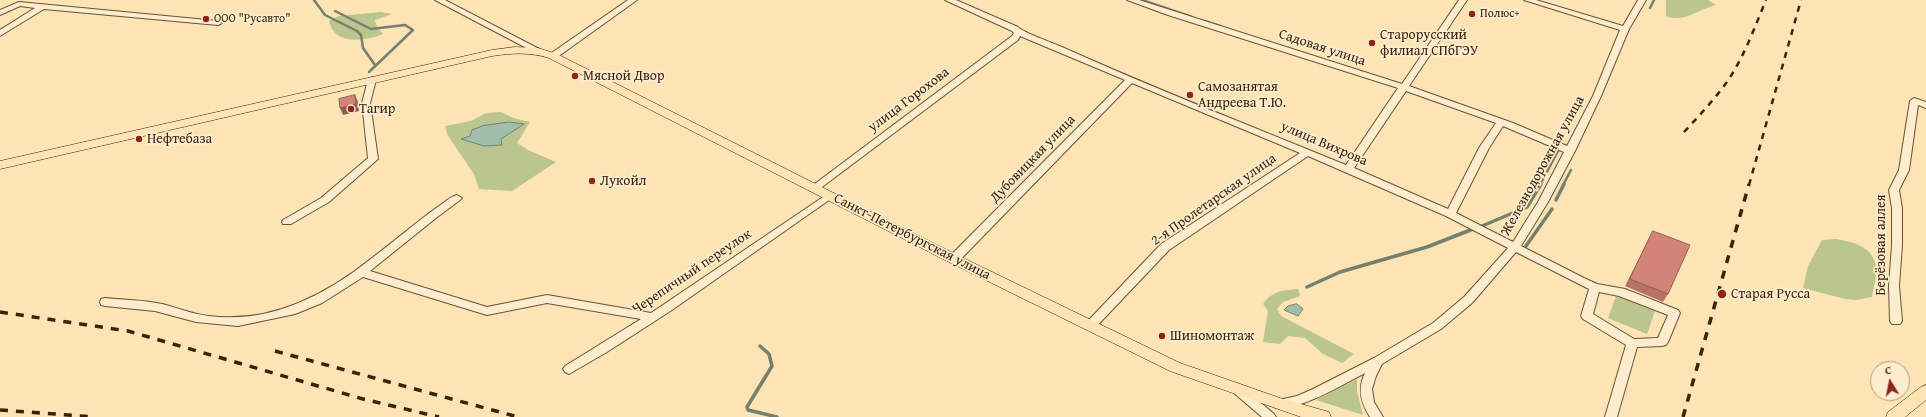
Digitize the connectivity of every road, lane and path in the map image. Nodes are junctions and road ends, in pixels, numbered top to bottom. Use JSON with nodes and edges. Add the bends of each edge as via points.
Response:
{"nodes":[{"id":1,"x":439,"y":0,"type":"edge"},
{"id":2,"x":633,"y":0,"type":"edge"},
{"id":3,"x":949,"y":0,"type":"edge"},
{"id":4,"x":1131,"y":0,"type":"edge"},
{"id":5,"x":1463,"y":0,"type":"edge"},
{"id":6,"x":1528,"y":0,"type":"edge"},
{"id":7,"x":1642,"y":0,"type":"edge"},
{"id":8,"x":43,"y":6,"type":"junction"},
{"id":9,"x":0,"y":13,"type":"edge"},
{"id":10,"x":218,"y":23,"type":"dead end"},
{"id":11,"x":1625,"y":29,"type":"junction"},
{"id":12,"x":1018,"y":33,"type":"junction"},
{"id":13,"x":0,"y":34,"type":"edge"},
{"id":14,"x":539,"y":51,"type":"junction"},
{"id":15,"x":552,"y":56,"type":"junction"},
{"id":16,"x":1131,"y":79,"type":"junction"},
{"id":17,"x":372,"y":80,"type":"junction"},
{"id":18,"x":1404,"y":87,"type":"junction"},
{"id":19,"x":1926,"y":104,"type":"edge"},
{"id":20,"x":1501,"y":122,"type":"junction"},
{"id":21,"x":1570,"y":151,"type":"junction"},
{"id":22,"x":1308,"y":152,"type":"junction"},
{"id":23,"x":0,"y":165,"type":"edge"},
{"id":24,"x":1348,"y":169,"type":"junction"},
{"id":25,"x":815,"y":188,"type":"junction"},
{"id":26,"x":829,"y":196,"type":"junction"},
{"id":27,"x":457,"y":198,"type":"dead end"},
{"id":28,"x":1450,"y":214,"type":"junction"},
{"id":29,"x":288,"y":222,"type":"dead end"},
{"id":30,"x":1514,"y":248,"type":"junction"},
{"id":31,"x":954,"y":259,"type":"junction"},
{"id":32,"x":363,"y":273,"type":"junction"},
{"id":33,"x":1595,"y":287,"type":"junction"},
{"id":34,"x":104,"y":302,"type":"dead end"},
{"id":35,"x":652,"y":317,"type":"junction"},
{"id":36,"x":1896,"y":321,"type":"dead end"},
{"id":37,"x":1090,"y":326,"type":"junction"},
{"id":38,"x":1632,"y":343,"type":"junction"},
{"id":39,"x":1378,"y":361,"type":"junction"},
{"id":40,"x":569,"y":369,"type":"dead end"},
{"id":41,"x":1926,"y":391,"type":"edge"},
{"id":42,"x":1274,"y":411,"type":"edge"},
{"id":43,"x":1323,"y":417,"type":"edge"},
{"id":44,"x":1377,"y":417,"type":"edge"},
{"id":45,"x":1611,"y":417,"type":"edge"},
{"id":46,"x":1894,"y":417,"type":"edge"}],
"edges":[{"from":1,"to":14,"type":"street"},
{"from":2,"to":15,"type":"street"},
{"from":3,"to":12,"type":"street","name":"улица Вихрова","via":[[1015,29]]},
{"from":4,"to":18,"type":"street","name":"Садовая улица"},
{"from":5,"to":18,"type":"street"},
{"from":6,"to":11,"type":"street"},
{"from":7,"to":11,"type":"street","name":"Железнодорожная улица"},
{"from":8,"to":9,"type":"street","via":[[19,4]]},
{"from":8,"to":10,"type":"street"},
{"from":8,"to":13,"type":"street"},
{"from":11,"to":21,"type":"street","name":"Железнодорожная улица","via":[[1597,96]]},
{"from":12,"to":16,"type":"street","name":"улица Вихрова"},
{"from":12,"to":25,"type":"street","name":"улица Горохова","via":[[1015,38]]},
{"from":14,"to":15,"type":"main road","name":"Санкт-Петербургская улица"},
{"from":14,"to":17,"type":"main road","name":"Санкт-Петербургская улица","via":[[506,50]]},
{"from":15,"to":25,"type":"main road","name":"Санкт-Петербургская улица"},
{"from":16,"to":22,"type":"street","name":"улица Вихрова"},
{"from":16,"to":31,"type":"street","name":"Дубовицкая улица"},
{"from":17,"to":23,"type":"main road","name":"Санкт-Петербургская улица"},
{"from":17,"to":29,"type":"street","via":[[366,103],[373,159],[325,200]]},
{"from":18,"to":20,"type":"street","name":"Садовая улица"},
{"from":18,"to":24,"type":"street"},
{"from":19,"to":36,"type":"street","name":"Берёзовая аллея","via":[[1914,101],[1904,170],[1894,190],[1897,215],[1894,286]]},
{"from":20,"to":21,"type":"street","name":"Садовая улица"},
{"from":20,"to":28,"type":"street","via":[[1484,148]]},
{"from":21,"to":30,"type":"street","name":"Железнодорожная улица","via":[[1543,202]]},
{"from":22,"to":24,"type":"street","name":"улица Вихрова"},
{"from":22,"to":37,"type":"street","name":"2-я Пролетарская улица","via":[[1165,247]]},
{"from":24,"to":28,"type":"street","name":"улица Вихрова"},
{"from":25,"to":26,"type":"main road","name":"Санкт-Петербургская улица"},
{"from":26,"to":31,"type":"main road","name":"Санкт-Петербургская улица"},
{"from":26,"to":35,"type":"street","name":"Черепичный переулок","via":[[744,257]]},
{"from":27,"to":32,"type":"street","via":[[438,210]]},
{"from":28,"to":30,"type":"street","name":"улица Вихрова"},
{"from":30,"to":33,"type":"street","name":"улица Вихрова"},
{"from":30,"to":39,"type":"street","name":"Железнодорожная улица","via":[[1468,300],[1436,326]]},
{"from":31,"to":37,"type":"main road","name":"Санкт-Петербургская улица"},
{"from":32,"to":34,"type":"street","via":[[302,308],[280,315],[232,322],[177,314],[162,308]]},
{"from":32,"to":35,"type":"street","via":[[487,311],[547,299]]},
{"from":33,"to":38,"type":"street","via":[[1587,316]]},
{"from":33,"to":38,"type":"street","name":"улица Вихрова","via":[[1621,292],[1674,313],[1662,342]]},
{"from":35,"to":40,"type":"street","name":"Черепичный переулок"},
{"from":37,"to":42,"type":"main road","name":"Санкт-Петербургская улица","via":[[1175,367],[1238,390]]},
{"from":38,"to":45,"type":"street"},
{"from":39,"to":42,"type":"street","name":"Железнодорожная улица"},
{"from":39,"to":44,"type":"street","via":[[1368,376],[1365,391],[1369,407]]},
{"from":41,"to":46,"type":"main road"},
{"from":42,"to":43,"type":"main road","name":"Санкт-Петербургская улица"}]}
